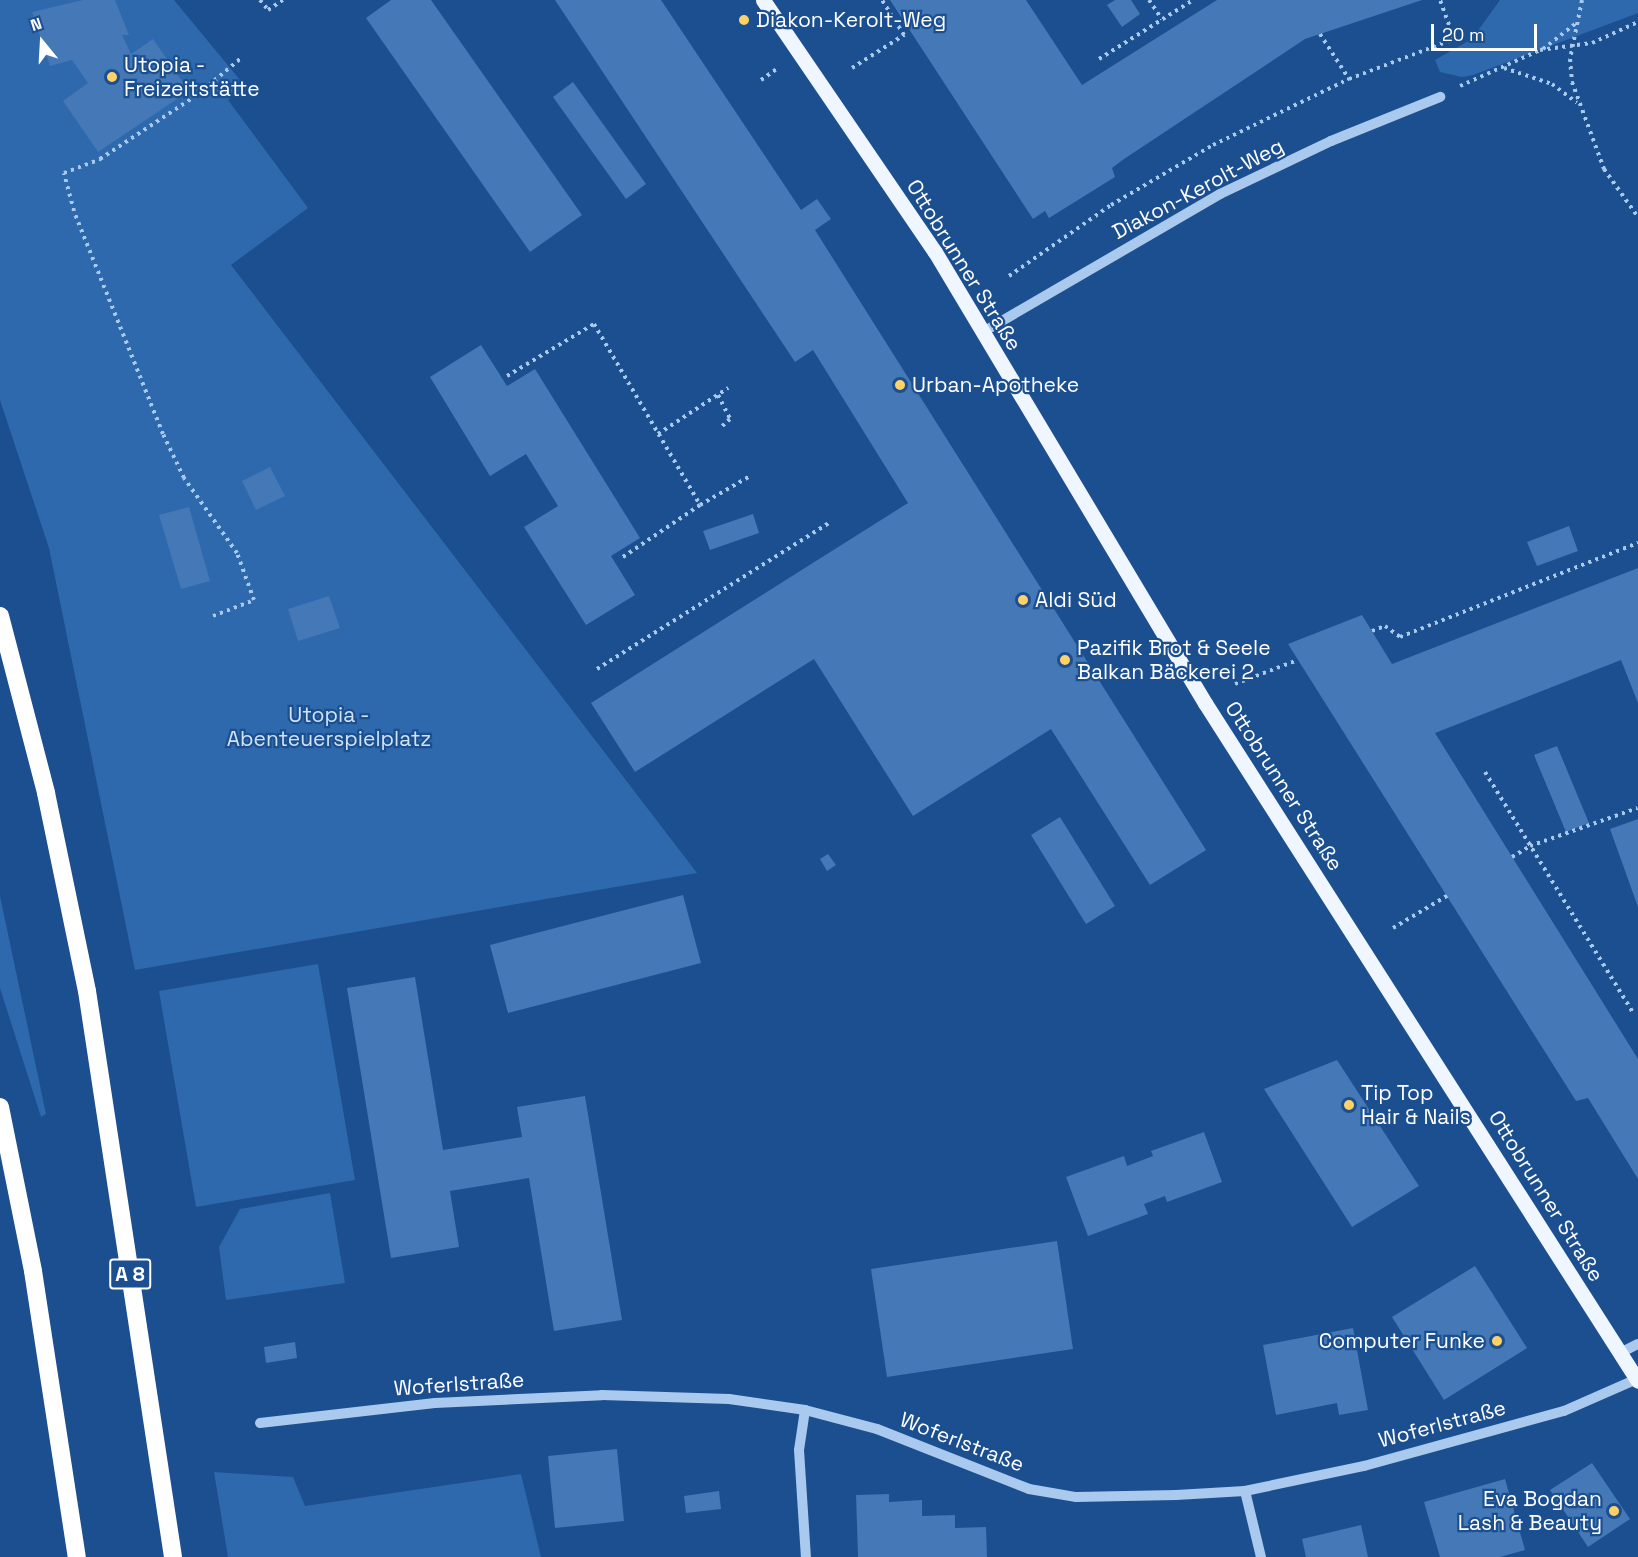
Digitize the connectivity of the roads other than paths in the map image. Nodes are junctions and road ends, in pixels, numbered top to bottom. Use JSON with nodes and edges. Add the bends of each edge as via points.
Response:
{"nodes":[{"id":1,"x":763,"y":0,"type":"edge"},
{"id":2,"x":1440,"y":97,"type":"road end"},
{"id":3,"x":983,"y":332,"type":"junction"},
{"id":4,"x":0,"y":616,"type":"edge"},
{"id":5,"x":0,"y":1107,"type":"edge"},
{"id":6,"x":1638,"y":1344,"type":"edge"},
{"id":7,"x":1620,"y":1353,"type":"junction"},
{"id":8,"x":1637,"y":1380,"type":"edge"},
{"id":9,"x":805,"y":1410,"type":"junction"},
{"id":10,"x":260,"y":1423,"type":"dead end"},
{"id":11,"x":1245,"y":1491,"type":"junction"},
{"id":12,"x":77,"y":1557,"type":"edge"},
{"id":13,"x":172,"y":1557,"type":"edge"},
{"id":14,"x":806,"y":1557,"type":"edge"},
{"id":15,"x":1261,"y":1557,"type":"edge"}],
"edges":[{"from":1,"to":3,"type":"main road","name":"Ottobrunner Straße","via":[[935,252]]},
{"from":2,"to":3,"type":"street","name":"Diakon-Kerolt-Weg","via":[[1331,141],[1221,194]]},
{"from":3,"to":7,"type":"main road","name":"Ottobrunner Straße","via":[[1205,703]]},
{"from":4,"to":13,"type":"highway","number":"A 8","via":[[46,793],[87,991]]},
{"from":5,"to":12,"type":"highway","via":[[33,1271]]},
{"from":6,"to":7,"type":"street"},
{"from":7,"to":8,"type":"main road","name":"Ottobrunner Straße"},
{"from":8,"to":11,"type":"street","name":"Woferlstraße","via":[[1564,1411],[1364,1466]]},
{"from":9,"to":10,"type":"street","name":"Woferlstraße","via":[[729,1399],[602,1395],[435,1403]]},
{"from":9,"to":11,"type":"street","name":"Woferlstraße","via":[[877,1429],[1029,1489],[1076,1497]]},
{"from":9,"to":14,"type":"street","via":[[799,1450]]},
{"from":11,"to":15,"type":"street"}]}
